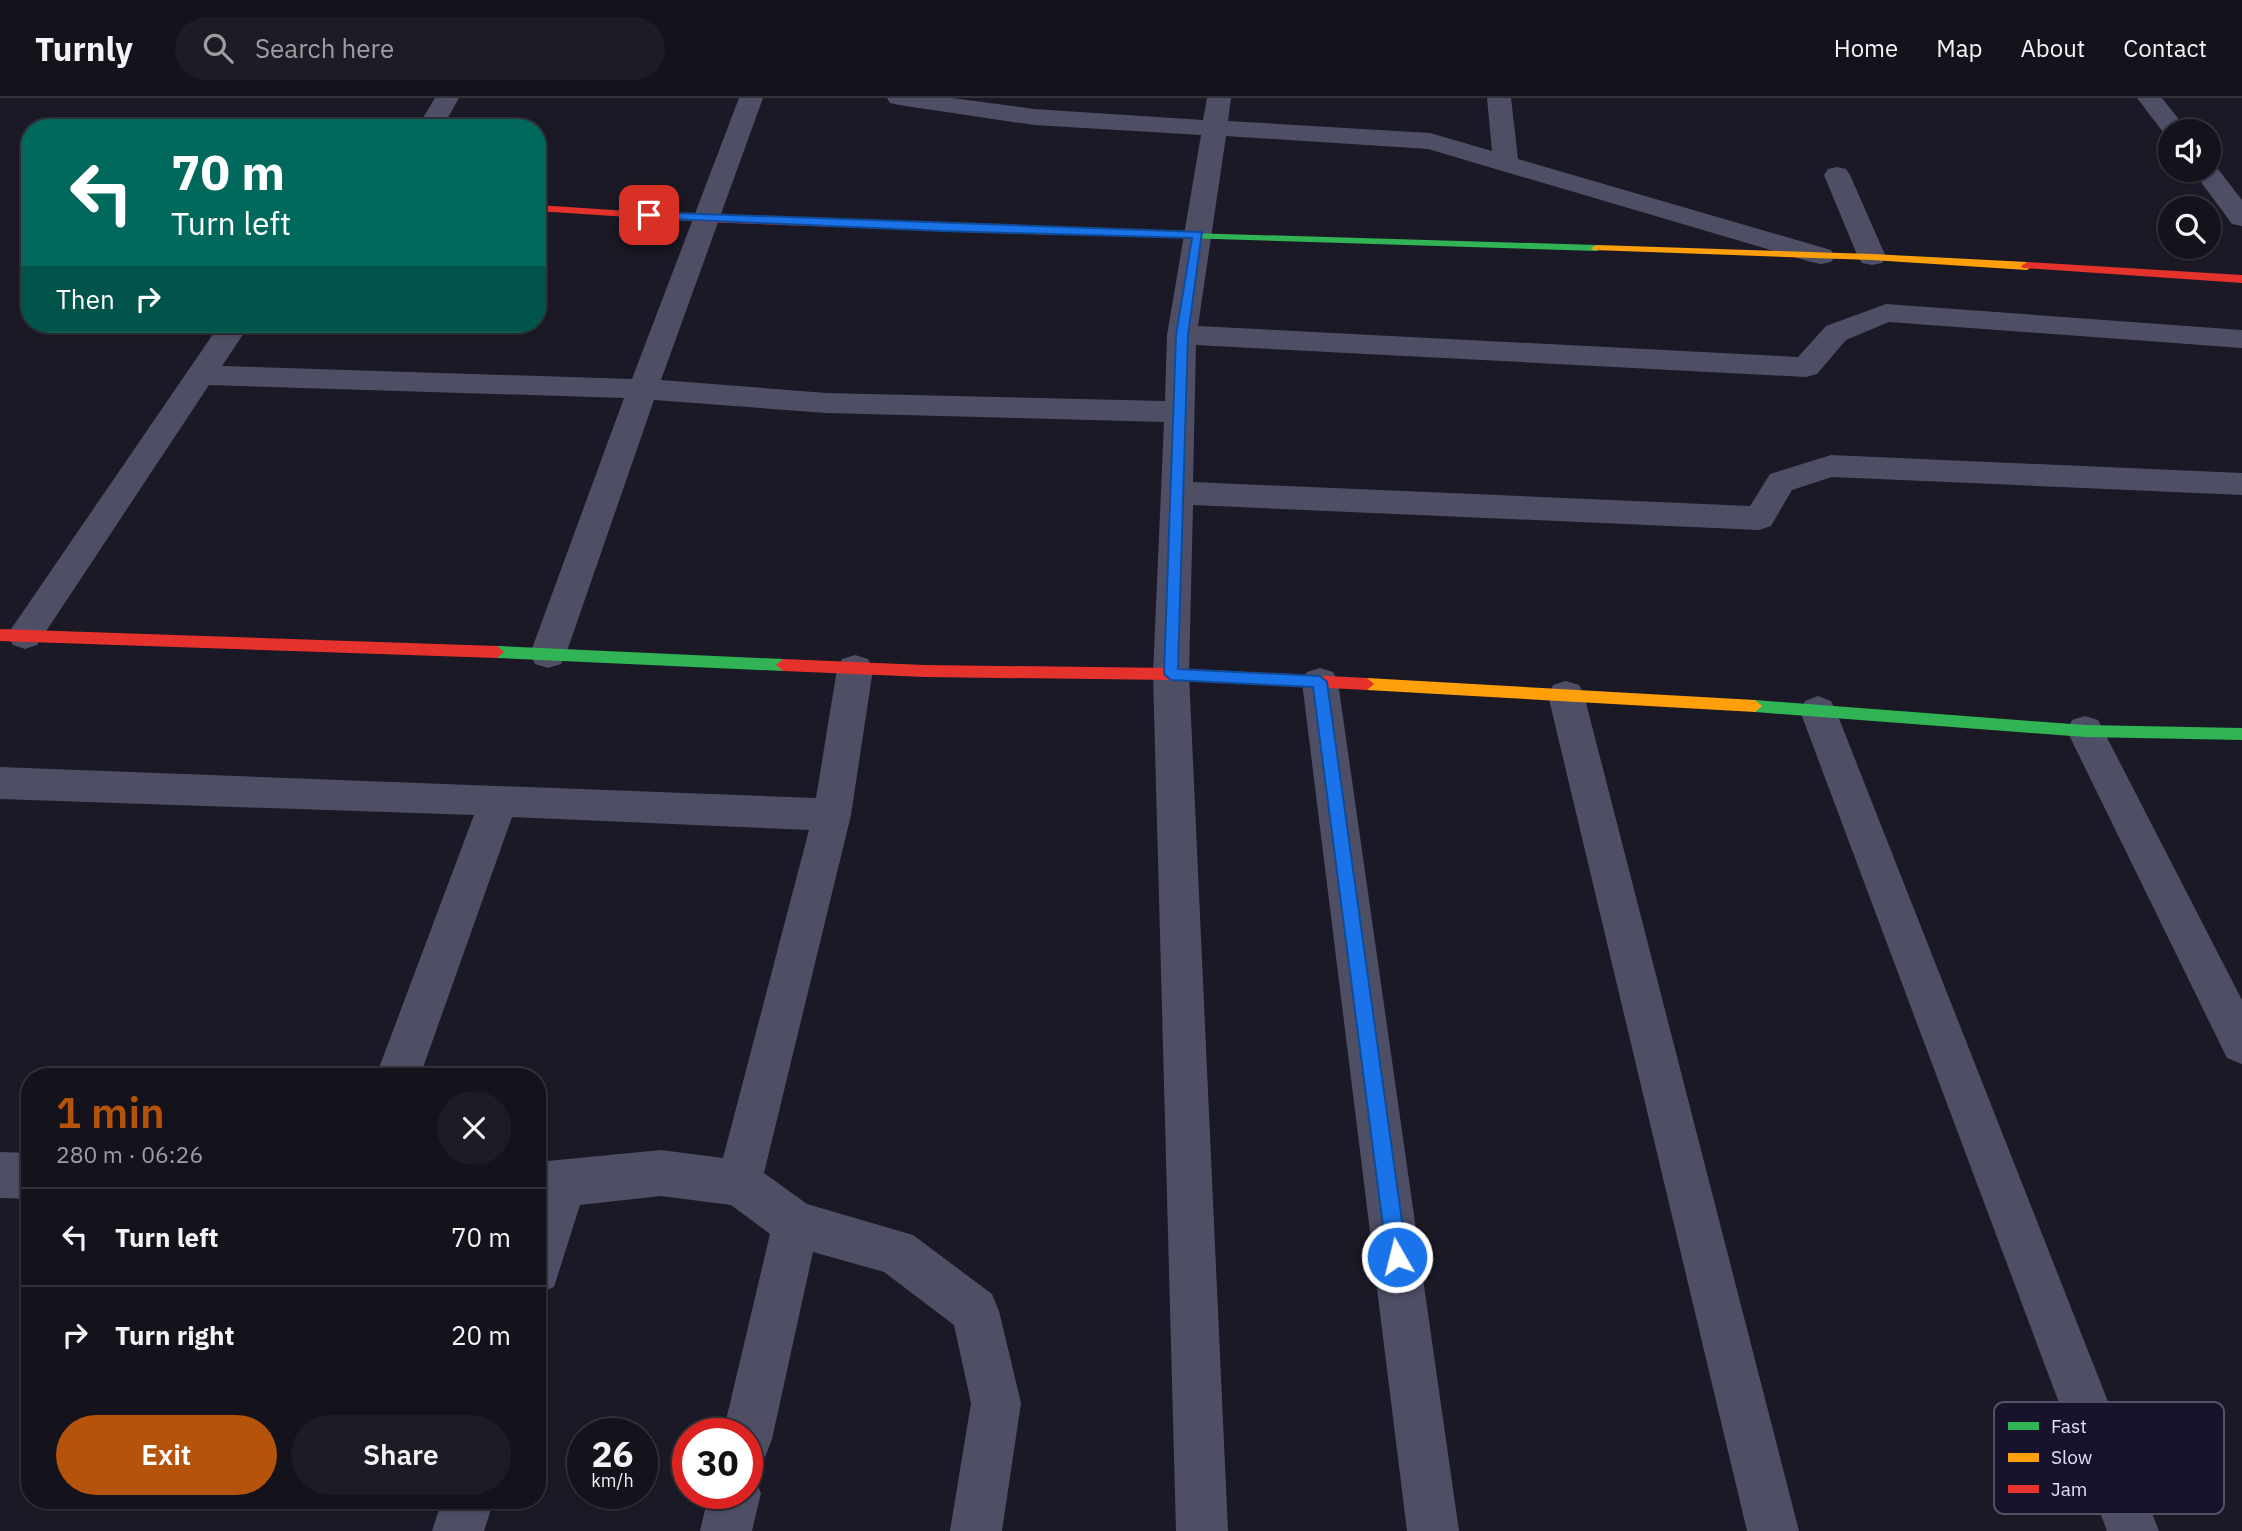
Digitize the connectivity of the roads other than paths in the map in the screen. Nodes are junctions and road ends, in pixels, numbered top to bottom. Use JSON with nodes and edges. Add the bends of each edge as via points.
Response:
{"nodes":[{"id":1,"x":447,"y":98,"type":"edge"},
{"id":2,"x":751,"y":98,"type":"edge"},
{"id":3,"x":899,"y":98,"type":"edge"},
{"id":4,"x":1499,"y":98,"type":"edge"},
{"id":5,"x":2149,"y":98,"type":"edge"},
{"id":6,"x":1217,"y":112,"type":"edge"},
{"id":7,"x":434,"y":119,"type":"edge"},
{"id":8,"x":2166,"y":119,"type":"edge"},
{"id":9,"x":1506,"y":163,"type":"junction"},
{"id":10,"x":1836,"y":175,"type":"dead end"},
{"id":11,"x":2214,"y":182,"type":"edge"},
{"id":12,"x":546,"y":209,"type":"edge"},
{"id":13,"x":2242,"y":218,"type":"edge"},
{"id":14,"x":704,"y":219,"type":"junction"},
{"id":15,"x":1198,"y":235,"type":"junction"},
{"id":16,"x":1822,"y":256,"type":"junction"},
{"id":17,"x":1872,"y":257,"type":"junction"},
{"id":18,"x":2242,"y":279,"type":"edge"},
{"id":19,"x":229,"y":333,"type":"edge"},
{"id":20,"x":1182,"y":335,"type":"junction"},
{"id":21,"x":2242,"y":339,"type":"edge"},
{"id":22,"x":203,"y":375,"type":"junction"},
{"id":23,"x":643,"y":389,"type":"junction"},
{"id":24,"x":1180,"y":412,"type":"junction"},
{"id":25,"x":2242,"y":484,"type":"edge"},
{"id":26,"x":1177,"y":493,"type":"junction"},
{"id":27,"x":12,"y":635,"type":"edge"},
{"id":28,"x":548,"y":654,"type":"junction"},
{"id":29,"x":855,"y":669,"type":"junction"},
{"id":30,"x":1171,"y":674,"type":"junction"},
{"id":31,"x":1320,"y":682,"type":"junction"},
{"id":32,"x":1566,"y":695,"type":"junction"},
{"id":33,"x":1818,"y":711,"type":"junction"},
{"id":34,"x":2085,"y":731,"type":"junction"},
{"id":35,"x":2242,"y":734,"type":"edge"},
{"id":36,"x":0,"y":783,"type":"edge"},
{"id":37,"x":499,"y":800,"type":"junction"},
{"id":38,"x":832,"y":815,"type":"junction"},
{"id":39,"x":2242,"y":1044,"type":"edge"},
{"id":40,"x":401,"y":1068,"type":"edge"},
{"id":41,"x":0,"y":1175,"type":"edge"},
{"id":42,"x":21,"y":1176,"type":"edge"},
{"id":43,"x":739,"y":1183,"type":"junction"},
{"id":44,"x":550,"y":1184,"type":"edge"},
{"id":45,"x":546,"y":1210,"type":"edge"},
{"id":46,"x":796,"y":1224,"type":"junction"},
{"id":47,"x":2083,"y":1402,"type":"edge"},
{"id":48,"x":752,"y":1418,"type":"edge"},
{"id":49,"x":465,"y":1509,"type":"edge"},
{"id":50,"x":731,"y":1509,"type":"edge"},
{"id":51,"x":2126,"y":1514,"type":"edge"},
{"id":52,"x":458,"y":1531,"type":"edge"},
{"id":53,"x":726,"y":1531,"type":"edge"},
{"id":54,"x":976,"y":1531,"type":"edge"},
{"id":55,"x":1202,"y":1531,"type":"edge"},
{"id":56,"x":1433,"y":1531,"type":"edge"},
{"id":57,"x":1773,"y":1531,"type":"edge"},
{"id":58,"x":2133,"y":1531,"type":"edge"}],
"edges":[{"from":1,"to":7,"type":"street"},
{"from":2,"to":14,"type":"street"},
{"from":3,"to":6,"type":"street","via":[[1034,117]]},
{"from":4,"to":9,"type":"street"},
{"from":5,"to":8,"type":"street"},
{"from":6,"to":9,"type":"street","via":[[1430,141]]},
{"from":6,"to":15,"type":"street"},
{"from":9,"to":16,"type":"street"},
{"from":10,"to":17,"type":"street"},
{"from":11,"to":13,"type":"street"},
{"from":12,"to":14,"type":"street"},
{"from":14,"to":15,"type":"street"},
{"from":14,"to":23,"type":"street"},
{"from":15,"to":16,"type":"street"},
{"from":15,"to":20,"type":"street"},
{"from":16,"to":17,"type":"street"},
{"from":17,"to":18,"type":"street"},
{"from":19,"to":22,"type":"street"},
{"from":20,"to":21,"type":"street","via":[[1806,367],[1836,333],[1886,313]]},
{"from":20,"to":24,"type":"street"},
{"from":22,"to":23,"type":"street"},
{"from":22,"to":27,"type":"street"},
{"from":23,"to":24,"type":"street","via":[[826,403]]},
{"from":23,"to":28,"type":"street"},
{"from":24,"to":26,"type":"street"},
{"from":25,"to":26,"type":"street","via":[[1831,466],[1781,482],[1759,518]]},
{"from":26,"to":30,"type":"street"},
{"from":27,"to":28,"type":"street"},
{"from":28,"to":29,"type":"street"},
{"from":29,"to":30,"type":"street"},
{"from":29,"to":38,"type":"street"},
{"from":30,"to":31,"type":"street"},
{"from":30,"to":55,"type":"street"},
{"from":31,"to":32,"type":"street"},
{"from":31,"to":56,"type":"street"},
{"from":32,"to":33,"type":"street"},
{"from":32,"to":57,"type":"street"},
{"from":33,"to":34,"type":"street"},
{"from":33,"to":47,"type":"street"},
{"from":34,"to":35,"type":"street"},
{"from":34,"to":39,"type":"street"},
{"from":36,"to":37,"type":"street"},
{"from":37,"to":38,"type":"street"},
{"from":37,"to":40,"type":"street"},
{"from":38,"to":43,"type":"street"},
{"from":41,"to":42,"type":"street"},
{"from":43,"to":44,"type":"street","via":[[661,1173]]},
{"from":43,"to":46,"type":"street"},
{"from":44,"to":45,"type":"street"},
{"from":46,"to":48,"type":"street"},
{"from":46,"to":54,"type":"street","via":[[896,1252],[975,1311],[996,1404]]},
{"from":49,"to":52,"type":"street"},
{"from":50,"to":53,"type":"street"},
{"from":51,"to":58,"type":"street"}]}
